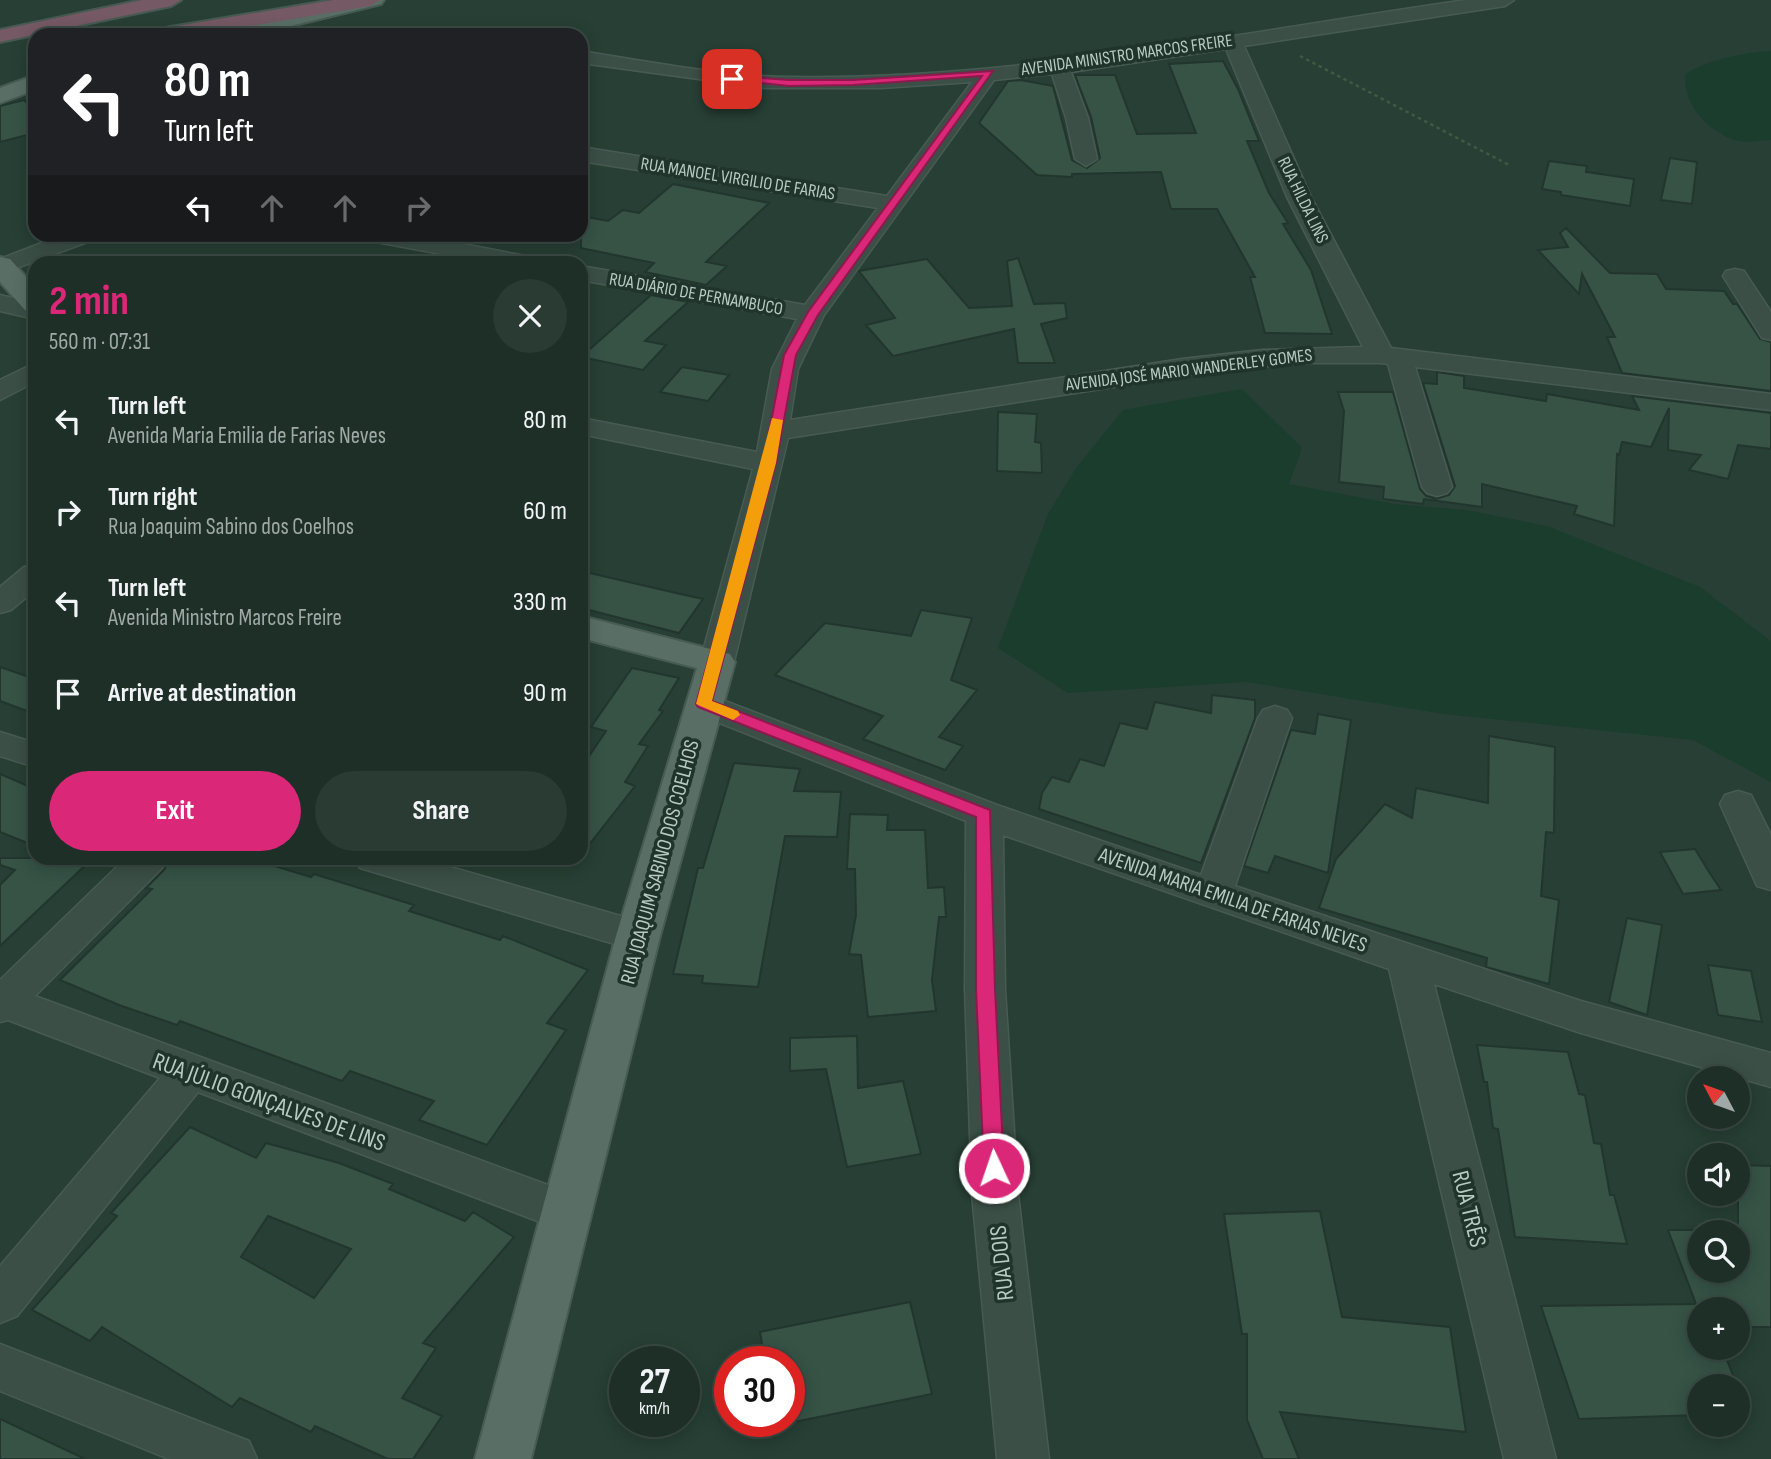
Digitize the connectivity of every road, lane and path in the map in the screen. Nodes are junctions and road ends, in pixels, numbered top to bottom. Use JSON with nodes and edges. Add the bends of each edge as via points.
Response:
{"nodes":[{"id":1,"x":171,"y":0,"type":"edge"},
{"id":2,"x":372,"y":0,"type":"edge"},
{"id":3,"x":1505,"y":0,"type":"edge"},
{"id":4,"x":38,"y":28,"type":"edge"},
{"id":5,"x":202,"y":28,"type":"edge"},
{"id":6,"x":273,"y":28,"type":"edge"},
{"id":7,"x":28,"y":30,"type":"edge"},
{"id":8,"x":0,"y":36,"type":"edge"},
{"id":9,"x":1262,"y":36,"type":"junction"},
{"id":10,"x":1232,"y":41,"type":"junction"},
{"id":11,"x":588,"y":58,"type":"edge"},
{"id":12,"x":1059,"y":66,"type":"junction"},
{"id":13,"x":989,"y":73,"type":"junction"},
{"id":14,"x":28,"y":85,"type":"edge"},
{"id":15,"x":0,"y":96,"type":"edge"},
{"id":16,"x":588,"y":154,"type":"edge"},
{"id":17,"x":1086,"y":159,"type":"dead end"},
{"id":18,"x":1509,"y":165,"type":"dead end"},
{"id":19,"x":894,"y":204,"type":"junction"},
{"id":20,"x":66,"y":242,"type":"edge"},
{"id":21,"x":414,"y":242,"type":"edge"},
{"id":22,"x":28,"y":256,"type":"edge"},
{"id":23,"x":28,"y":256,"type":"edge"},
{"id":24,"x":488,"y":256,"type":"edge"},
{"id":25,"x":1,"y":266,"type":"edge"},
{"id":26,"x":588,"y":274,"type":"edge"},
{"id":27,"x":1735,"y":276,"type":"dead end"},
{"id":28,"x":28,"y":296,"type":"edge"},
{"id":29,"x":0,"y":303,"type":"edge"},
{"id":30,"x":28,"y":309,"type":"edge"},
{"id":31,"x":812,"y":314,"type":"junction"},
{"id":32,"x":1771,"y":332,"type":"edge"},
{"id":33,"x":1390,"y":356,"type":"junction"},
{"id":34,"x":28,"y":375,"type":"edge"},
{"id":35,"x":0,"y":392,"type":"edge"},
{"id":36,"x":1771,"y":402,"type":"edge"},
{"id":37,"x":588,"y":426,"type":"edge"},
{"id":38,"x":775,"y":431,"type":"junction"},
{"id":39,"x":769,"y":463,"type":"junction"},
{"id":40,"x":1437,"y":487,"type":"dead end"},
{"id":41,"x":28,"y":580,"type":"edge"},
{"id":42,"x":0,"y":603,"type":"edge"},
{"id":43,"x":588,"y":629,"type":"edge"},
{"id":44,"x":717,"y":662,"type":"junction"},
{"id":45,"x":704,"y":704,"type":"junction"},
{"id":46,"x":1275,"y":718,"type":"dead end"},
{"id":47,"x":0,"y":744,"type":"edge"},
{"id":48,"x":28,"y":753,"type":"edge"},
{"id":49,"x":1738,"y":804,"type":"dead end"},
{"id":50,"x":984,"y":814,"type":"junction"},
{"id":51,"x":142,"y":865,"type":"edge"},
{"id":52,"x":397,"y":865,"type":"edge"},
{"id":53,"x":1771,"y":876,"type":"edge"},
{"id":54,"x":1213,"y":894,"type":"junction"},
{"id":55,"x":638,"y":936,"type":"junction"},
{"id":56,"x":1407,"y":958,"type":"junction"},
{"id":57,"x":2,"y":1003,"type":"edge"},
{"id":58,"x":1771,"y":1070,"type":"edge"},
{"id":59,"x":190,"y":1073,"type":"junction"},
{"id":60,"x":540,"y":1202,"type":"dead end"},
{"id":61,"x":0,"y":1301,"type":"edge"},
{"id":62,"x":0,"y":1367,"type":"edge"},
{"id":63,"x":231,"y":1459,"type":"edge"},
{"id":64,"x":503,"y":1459,"type":"edge"},
{"id":65,"x":1023,"y":1459,"type":"edge"},
{"id":66,"x":1530,"y":1459,"type":"edge"}],
"edges":[{"from":1,"to":4,"type":"highway"},
{"from":2,"to":5,"type":"highway"},
{"from":2,"to":6,"type":"main road"},
{"from":3,"to":9,"type":"street","name":"AVENIDA MINISTRO MARCOS FREIRE"},
{"from":7,"to":8,"type":"highway"},
{"from":9,"to":10,"type":"street","name":"AVENIDA MINISTRO MARCOS FREIRE"},
{"from":9,"to":18,"type":"path"},
{"from":10,"to":12,"type":"street","name":"AVENIDA MINISTRO MARCOS FREIRE"},
{"from":10,"to":33,"type":"street","name":"RUA HILDA LINS","via":[[1299,197]]},
{"from":11,"to":13,"type":"street","name":"AVENIDA MINISTRO MARCOS FREIRE","via":[[789,83]]},
{"from":12,"to":13,"type":"street","name":"AVENIDA MINISTRO MARCOS FREIRE"},
{"from":12,"to":17,"type":"street"},
{"from":13,"to":19,"type":"street","name":"RUA JOAQUIM SABINO DOS COELHOS"},
{"from":14,"to":15,"type":"main road"},
{"from":16,"to":19,"type":"street","name":"RUA MANOEL VIRGILIO DE FARIAS"},
{"from":19,"to":31,"type":"street","name":"RUA JOAQUIM SABINO DOS COELHOS"},
{"from":20,"to":23,"type":"street"},
{"from":21,"to":24,"type":"street"},
{"from":22,"to":25,"type":"street"},
{"from":25,"to":28,"type":"main road"},
{"from":26,"to":31,"type":"street","name":"RUA DIÁRIO DE PERNAMBUCO"},
{"from":27,"to":32,"type":"street"},
{"from":29,"to":30,"type":"street"},
{"from":31,"to":38,"type":"street","name":"RUA JOAQUIM SABINO DOS COELHOS","via":[[785,369]]},
{"from":33,"to":36,"type":"street","name":"AVENIDA JOSÉ MARIO WANDERLEY GOMES"},
{"from":33,"to":38,"type":"street","name":"AVENIDA JOSÉ MARIO WANDERLEY GOMES","via":[[1294,356],[1178,368]]},
{"from":33,"to":40,"type":"street","name":"RUA HILDA LINS"},
{"from":34,"to":35,"type":"street"},
{"from":37,"to":39,"type":"street"},
{"from":38,"to":39,"type":"street","name":"RUA JOAQUIM SABINO DOS COELHOS"},
{"from":39,"to":44,"type":"street","name":"RUA JOAQUIM SABINO DOS COELHOS"},
{"from":41,"to":42,"type":"street"},
{"from":43,"to":44,"type":"main road"},
{"from":44,"to":45,"type":"main road","name":"RUA JOAQUIM SABINO DOS COELHOS"},
{"from":45,"to":50,"type":"street","name":"AVENIDA MARIA EMILIA DE FARIAS NEVES"},
{"from":45,"to":55,"type":"main road","name":"RUA JOAQUIM SABINO DOS COELHOS"},
{"from":46,"to":54,"type":"street"},
{"from":47,"to":48,"type":"street"},
{"from":49,"to":53,"type":"street"},
{"from":50,"to":54,"type":"street","name":"AVENIDA MARIA EMILIA DE FARIAS NEVES"},
{"from":50,"to":65,"type":"street","name":"RUA DOIS","via":[[985,989],[995,1194]]},
{"from":51,"to":57,"type":"street"},
{"from":52,"to":55,"type":"street"},
{"from":54,"to":56,"type":"street","name":"AVENIDA MARIA EMILIA DE FARIAS NEVES"},
{"from":55,"to":64,"type":"main road","name":"RUA JOAQUIM SABINO DOS COELHOS"},
{"from":56,"to":58,"type":"street","name":"AVENIDA MARIA EMILIA DE FARIAS NEVES","via":[[1581,1017]]},
{"from":56,"to":66,"type":"street","name":"RUA TRÊS"},
{"from":57,"to":59,"type":"street","name":"RUA JÚLIO GONÇALVES DE LINS"},
{"from":59,"to":60,"type":"street","name":"RUA JÚLIO GONÇALVES DE LINS"},
{"from":59,"to":61,"type":"street"},
{"from":62,"to":63,"type":"street"}]}
